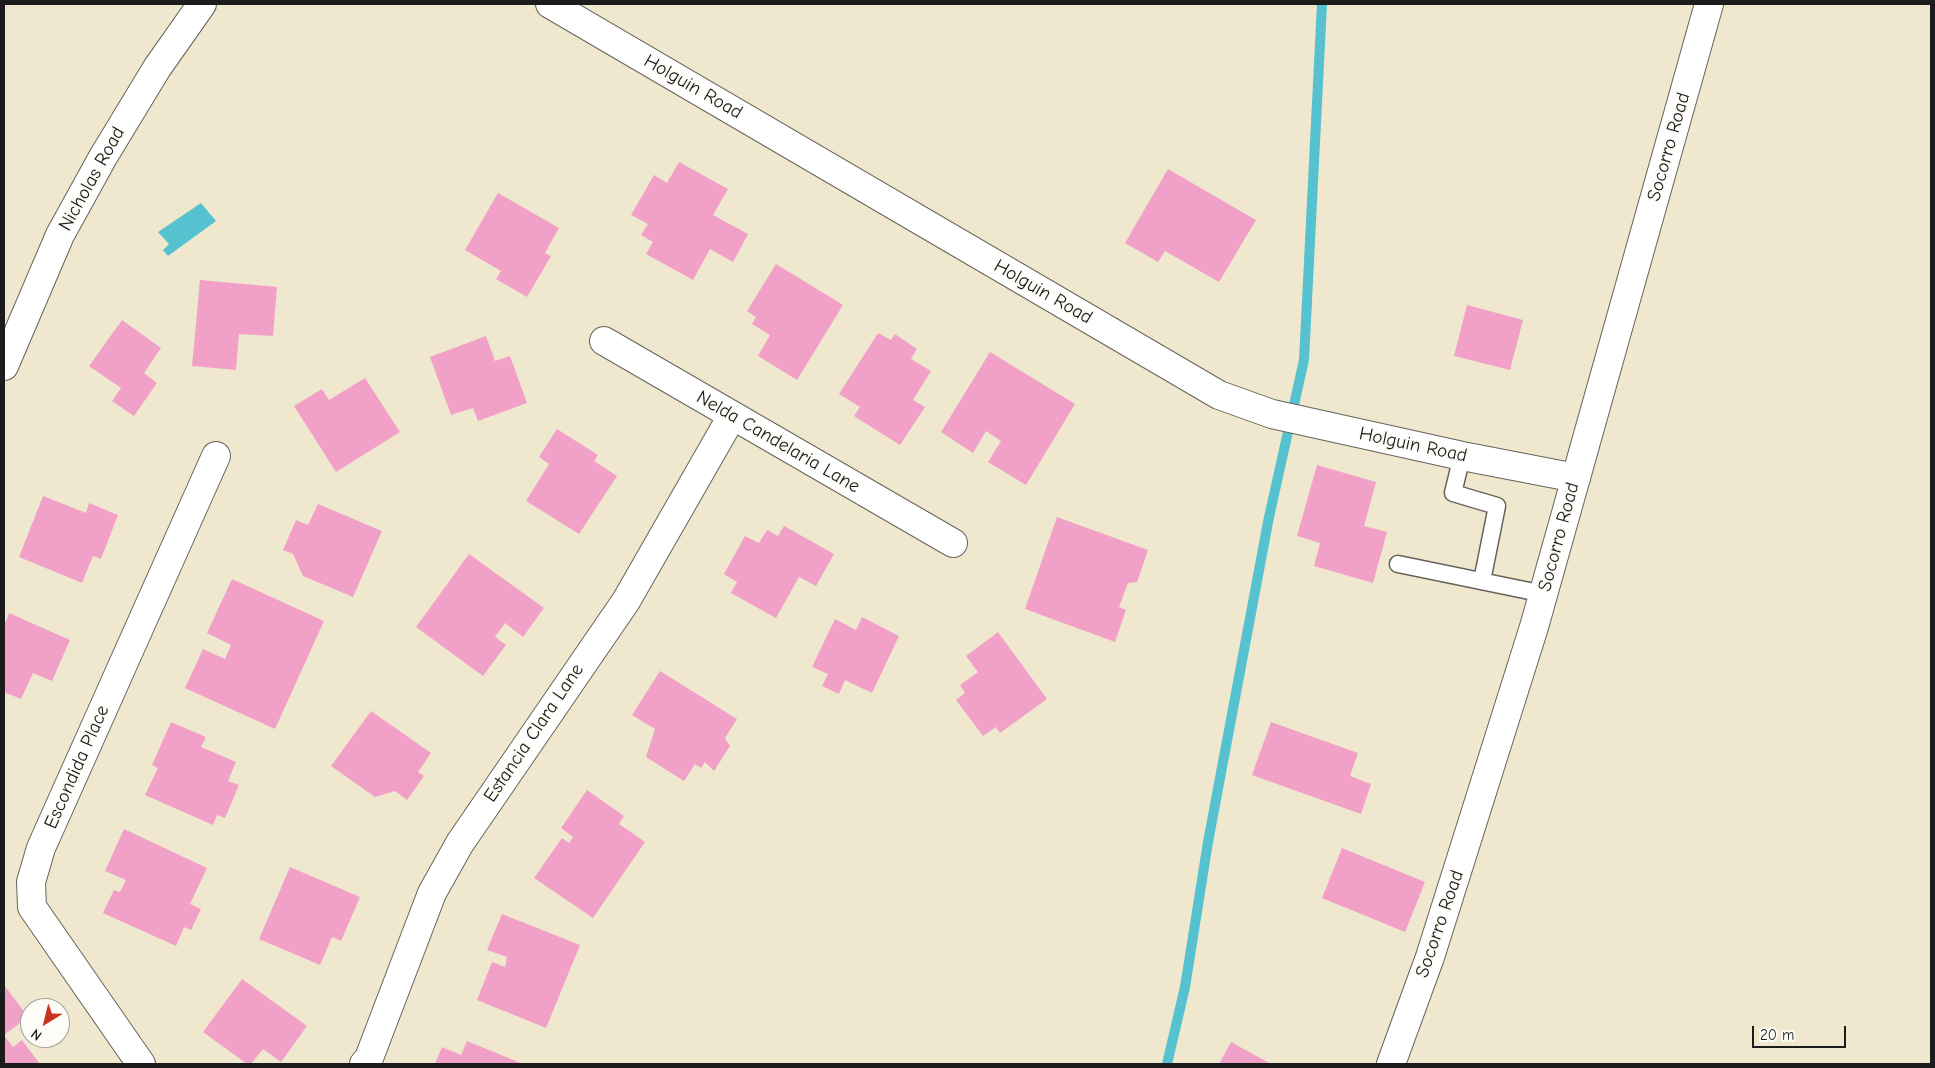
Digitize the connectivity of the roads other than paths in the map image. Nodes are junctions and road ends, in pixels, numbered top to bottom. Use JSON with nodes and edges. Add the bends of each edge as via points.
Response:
{"nodes":[{"id":1,"x":202,"y":4,"type":"edge"},
{"id":2,"x":550,"y":4,"type":"edge"},
{"id":3,"x":1709,"y":4,"type":"edge"},
{"id":4,"x":604,"y":341,"type":"dead end"},
{"id":5,"x":4,"y":366,"type":"edge"},
{"id":6,"x":732,"y":416,"type":"junction"},
{"id":7,"x":216,"y":456,"type":"dead end"},
{"id":8,"x":1462,"y":456,"type":"junction"},
{"id":9,"x":1576,"y":478,"type":"junction"},
{"id":10,"x":953,"y":543,"type":"dead end"},
{"id":11,"x":1398,"y":564,"type":"dead end"},
{"id":12,"x":1482,"y":581,"type":"junction"},
{"id":13,"x":1544,"y":594,"type":"junction"},
{"id":14,"x":141,"y":1064,"type":"edge"},
{"id":15,"x":364,"y":1064,"type":"edge"},
{"id":16,"x":1391,"y":1064,"type":"edge"}],
"edges":[{"from":1,"to":5,"type":"street","name":"Nicholas Road","via":[[157,68],[102,157],[60,235]]},
{"from":2,"to":8,"type":"street","name":"Holguin Road","via":[[1219,395],[1251,408]]},
{"from":3,"to":9,"type":"street","name":"Socorro Road"},
{"from":4,"to":6,"type":"street","name":"Nelda Candelaria Lane"},
{"from":6,"to":10,"type":"street","name":"Nelda Candelaria Lane"},
{"from":6,"to":15,"type":"street","name":"Estancia Clara Lane","via":[[626,601],[460,843],[432,893]]},
{"from":7,"to":14,"type":"street","name":"Escondida Place","via":[[40,848],[31,882],[32,907]]},
{"from":8,"to":9,"type":"street","name":"Holguin Road"},
{"from":8,"to":12,"type":"lane","via":[[1453,493],[1497,506]]},
{"from":9,"to":13,"type":"street","name":"Socorro Road"},
{"from":11,"to":12,"type":"lane"},
{"from":12,"to":13,"type":"lane"},
{"from":13,"to":16,"type":"street","name":"Socorro Road","via":[[1434,947]]}]}
